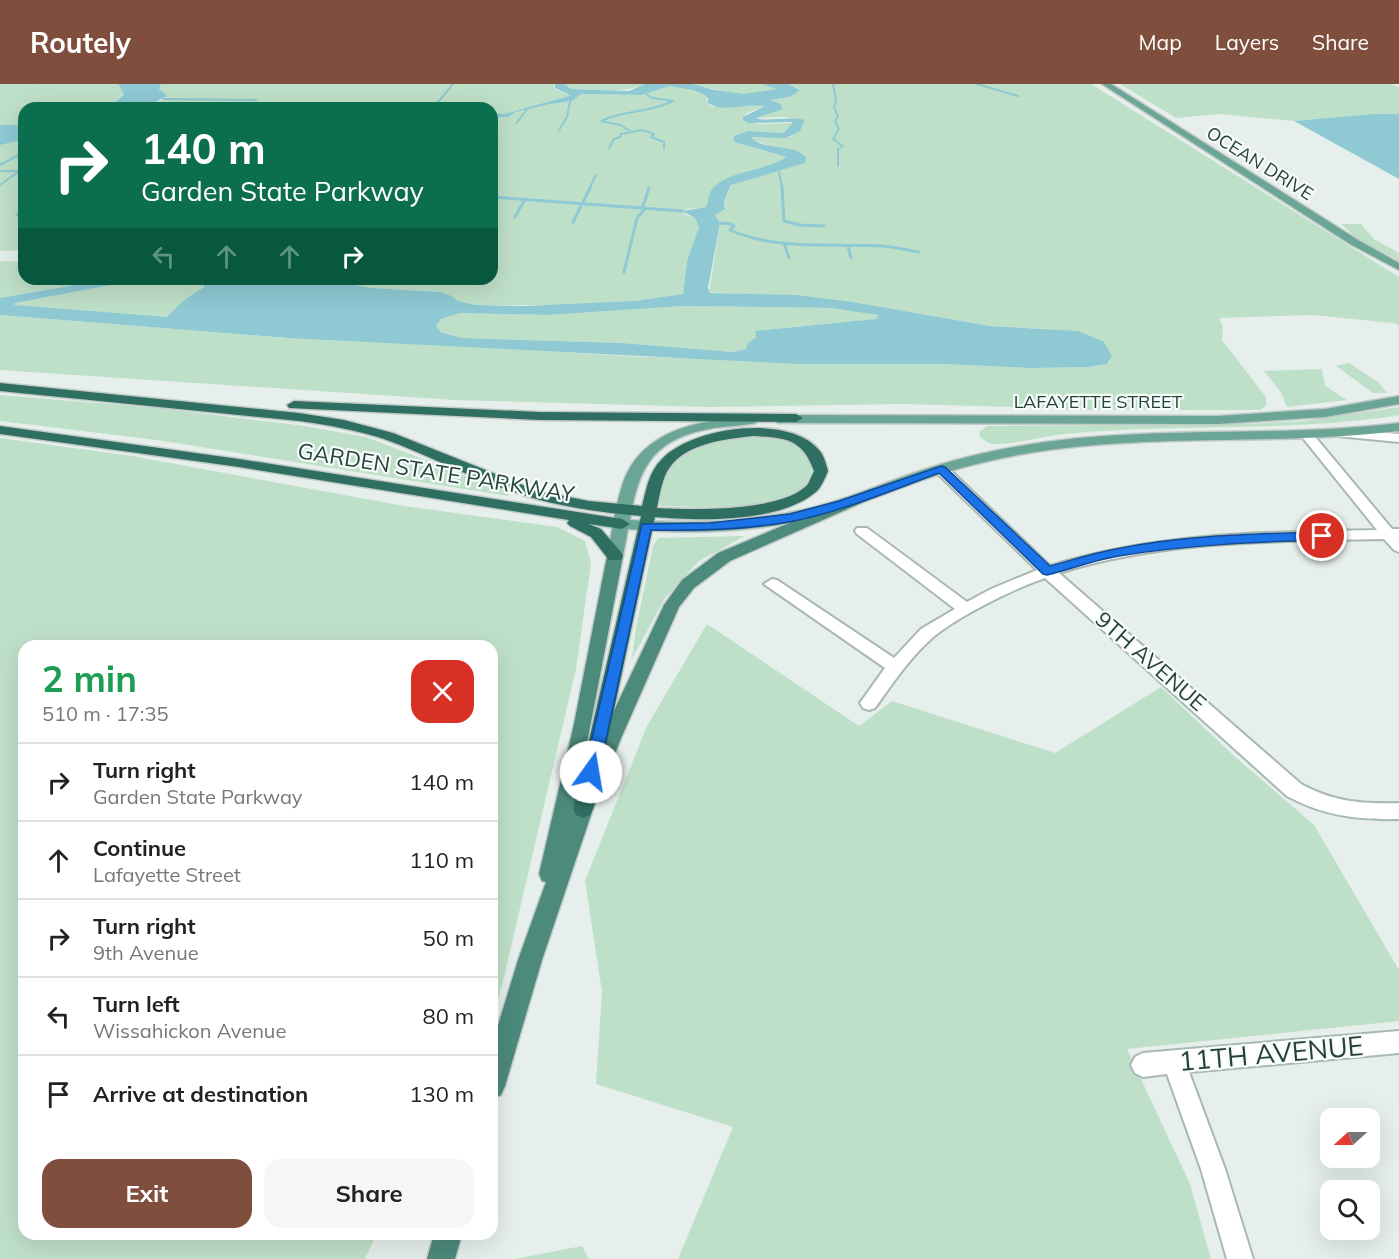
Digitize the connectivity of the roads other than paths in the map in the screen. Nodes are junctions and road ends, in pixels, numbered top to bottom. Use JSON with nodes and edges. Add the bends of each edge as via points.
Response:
{"nodes":[{"id":1,"x":1106,"y":84,"type":"edge"},
{"id":2,"x":1399,"y":267,"type":"edge"},
{"id":3,"x":0,"y":382,"type":"edge"},
{"id":4,"x":0,"y":387,"type":"edge"},
{"id":5,"x":1399,"y":400,"type":"edge"},
{"id":6,"x":796,"y":418,"type":"junction"},
{"id":7,"x":1399,"y":426,"type":"edge"},
{"id":8,"x":0,"y":430,"type":"edge"},
{"id":9,"x":1341,"y":433,"type":"junction"},
{"id":10,"x":1307,"y":435,"type":"junction"},
{"id":11,"x":1399,"y":438,"type":"edge"},
{"id":12,"x":941,"y":469,"type":"junction"},
{"id":13,"x":863,"y":497,"type":"junction"},
{"id":14,"x":557,"y":514,"type":"junction"},
{"id":15,"x":624,"y":517,"type":"junction"},
{"id":16,"x":647,"y":519,"type":"junction"},
{"id":17,"x":862,"y":531,"type":"dead end"},
{"id":18,"x":1394,"y":534,"type":"edge"},
{"id":19,"x":1399,"y":548,"type":"edge"},
{"id":20,"x":615,"y":556,"type":"junction"},
{"id":21,"x":1047,"y":571,"type":"junction"},
{"id":22,"x":772,"y":585,"type":"dead end"},
{"id":23,"x":966,"y":609,"type":"junction"},
{"id":24,"x":895,"y":667,"type":"junction"},
{"id":25,"x":869,"y":704,"type":"dead end"},
{"id":26,"x":583,"y":809,"type":"junction"},
{"id":27,"x":1390,"y":811,"type":"edge"},
{"id":28,"x":530,"y":960,"type":"junction"},
{"id":29,"x":1399,"y":1042,"type":"edge"},
{"id":30,"x":1174,"y":1062,"type":"junction"},
{"id":31,"x":1143,"y":1065,"type":"dead end"},
{"id":32,"x":498,"y":1066,"type":"edge"},
{"id":33,"x":446,"y":1240,"type":"edge"},
{"id":34,"x":441,"y":1259,"type":"edge"},
{"id":35,"x":1240,"y":1259,"type":"edge"}],
"edges":[{"from":1,"to":2,"type":"main road","name":"OCEAN DRIVE"},
{"from":3,"to":6,"type":"highway","name":"GARDEN STATE PARKWAY","via":[[402,411]]},
{"from":4,"to":15,"type":"highway","via":[[346,425],[401,441],[523,491]]},
{"from":5,"to":6,"type":"main road","name":"LAFAYETTE STREET","via":[[1325,413],[1218,420]]},
{"from":6,"to":15,"type":"main road","name":"LAFAYETTE STREET","via":[[721,422],[670,438],[638,467]]},
{"from":7,"to":9,"type":"main road","name":"LAFAYETTE STREET"},
{"from":8,"to":14,"type":"highway","name":"GARDEN STATE PARKWAY"},
{"from":9,"to":10,"type":"main road","name":"LAFAYETTE STREET"},
{"from":9,"to":11,"type":"street"},
{"from":10,"to":12,"type":"main road","name":"LAFAYETTE STREET","via":[[1086,441],[1013,451]]},
{"from":10,"to":18,"type":"street"},
{"from":12,"to":13,"type":"main road","name":"LAFAYETTE STREET"},
{"from":12,"to":21,"type":"street","name":"9TH AVENUE"},
{"from":13,"to":16,"type":"main road","name":"GARDEN STATE PARKWAY","via":[[808,514],[744,525]]},
{"from":13,"to":26,"type":"highway","via":[[724,557],[688,584],[666,617]]},
{"from":14,"to":15,"type":"highway","name":"GARDEN STATE PARKWAY"},
{"from":14,"to":20,"type":"highway","via":[[596,533]]},
{"from":15,"to":16,"type":"main road","name":"GARDEN STATE PARKWAY"},
{"from":15,"to":20,"type":"main road","name":"LAFAYETTE STREET"},
{"from":16,"to":16,"type":"highway","via":[[656,480],[668,461],[688,446],[715,435],[757,431],[785,435],[808,447],[820,466],[820,477],[813,489],[800,499]]},
{"from":16,"to":26,"type":"highway"},
{"from":17,"to":23,"type":"street"},
{"from":18,"to":19,"type":"street"},
{"from":18,"to":21,"type":"street","via":[[1170,545],[1117,552]]},
{"from":20,"to":28,"type":"highway","via":[[584,724]]},
{"from":21,"to":23,"type":"street","via":[[1013,583]]},
{"from":21,"to":27,"type":"street","name":"9TH AVENUE","via":[[1294,790],[1330,808]]},
{"from":22,"to":24,"type":"street"},
{"from":23,"to":24,"type":"street","via":[[927,633]]},
{"from":24,"to":25,"type":"street"},
{"from":26,"to":28,"type":"highway"},
{"from":28,"to":32,"type":"highway"},
{"from":29,"to":30,"type":"street","name":"11TH AVENUE"},
{"from":30,"to":31,"type":"street","name":"11TH AVENUE"},
{"from":30,"to":35,"type":"street"},
{"from":33,"to":34,"type":"highway"}]}
